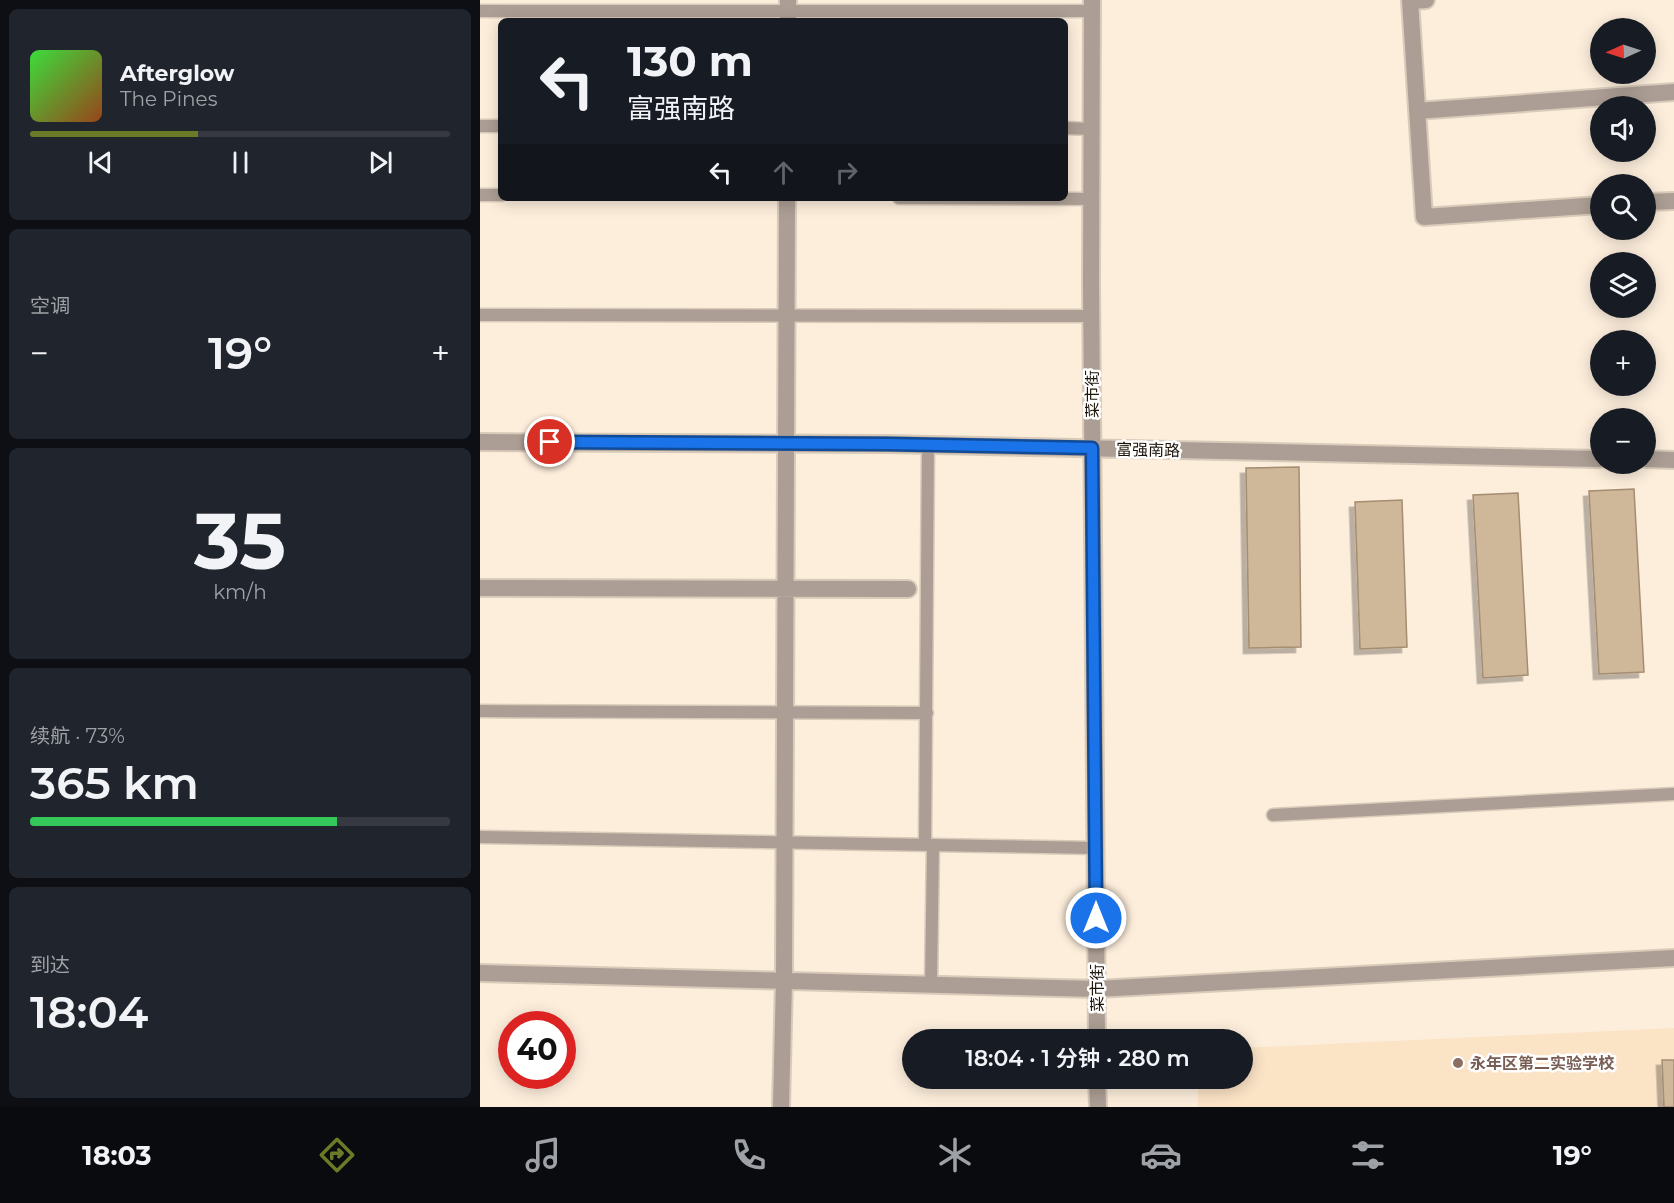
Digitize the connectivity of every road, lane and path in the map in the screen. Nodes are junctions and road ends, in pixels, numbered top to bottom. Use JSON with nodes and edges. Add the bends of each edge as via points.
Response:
{"nodes":[{"id":1,"x":1416,"y":0,"type":"edge"},
{"id":2,"x":1092,"y":6,"type":"edge"},
{"id":3,"x":480,"y":11,"type":"edge"},
{"id":4,"x":788,"y":11,"type":"edge"},
{"id":5,"x":1674,"y":92,"type":"edge"},
{"id":6,"x":1417,"y":111,"type":"junction"},
{"id":7,"x":480,"y":126,"type":"edge"},
{"id":8,"x":498,"y":126,"type":"edge"},
{"id":9,"x":1068,"y":128,"type":"edge"},
{"id":10,"x":1092,"y":129,"type":"junction"},
{"id":11,"x":480,"y":195,"type":"edge"},
{"id":12,"x":498,"y":195,"type":"edge"},
{"id":13,"x":1068,"y":200,"type":"edge"},
{"id":14,"x":1091,"y":200,"type":"junction"},
{"id":15,"x":787,"y":201,"type":"edge"},
{"id":16,"x":1674,"y":201,"type":"edge"},
{"id":17,"x":1656,"y":202,"type":"edge"},
{"id":18,"x":1590,"y":206,"type":"edge"},
{"id":19,"x":480,"y":315,"type":"edge"},
{"id":20,"x":786,"y":315,"type":"junction"},
{"id":21,"x":1091,"y":316,"type":"junction"},
{"id":22,"x":480,"y":442,"type":"edge"},
{"id":23,"x":786,"y":444,"type":"junction"},
{"id":24,"x":928,"y":445,"type":"junction"},
{"id":25,"x":1092,"y":448,"type":"junction"},
{"id":26,"x":1590,"y":459,"type":"edge"},
{"id":27,"x":1656,"y":459,"type":"edge"},
{"id":28,"x":1674,"y":460,"type":"edge"},
{"id":29,"x":480,"y":588,"type":"edge"},
{"id":30,"x":785,"y":588,"type":"junction"},
{"id":31,"x":908,"y":589,"type":"dead end"},
{"id":32,"x":480,"y":711,"type":"edge"},
{"id":33,"x":785,"y":711,"type":"junction"},
{"id":34,"x":927,"y":713,"type":"junction"},
{"id":35,"x":1674,"y":794,"type":"edge"},
{"id":36,"x":1273,"y":815,"type":"dead end"},
{"id":37,"x":480,"y":837,"type":"edge"},
{"id":38,"x":784,"y":842,"type":"junction"},
{"id":39,"x":929,"y":845,"type":"junction"},
{"id":40,"x":1096,"y":848,"type":"junction"},
{"id":41,"x":1674,"y":958,"type":"edge"},
{"id":42,"x":480,"y":973,"type":"edge"},
{"id":43,"x":784,"y":980,"type":"junction"},
{"id":44,"x":931,"y":984,"type":"junction"},
{"id":45,"x":1096,"y":989,"type":"junction"},
{"id":46,"x":1097,"y":1029,"type":"edge"},
{"id":47,"x":1097,"y":1089,"type":"edge"},
{"id":48,"x":781,"y":1107,"type":"edge"},
{"id":49,"x":1098,"y":1107,"type":"edge"}],
"edges":[{"from":1,"to":6,"type":"street"},
{"from":2,"to":4,"type":"lane"},
{"from":2,"to":10,"type":"street","name":"菜市街"},
{"from":3,"to":4,"type":"lane"},
{"from":5,"to":6,"type":"street"},
{"from":6,"to":18,"type":"street","via":[[1424,217]]},
{"from":7,"to":8,"type":"lane"},
{"from":9,"to":10,"type":"lane"},
{"from":10,"to":14,"type":"street","name":"菜市街"},
{"from":11,"to":12,"type":"lane"},
{"from":13,"to":14,"type":"lane"},
{"from":14,"to":21,"type":"street","name":"菜市街"},
{"from":15,"to":20,"type":"street"},
{"from":16,"to":17,"type":"street"},
{"from":19,"to":20,"type":"lane"},
{"from":20,"to":21,"type":"lane"},
{"from":20,"to":23,"type":"street"},
{"from":21,"to":25,"type":"street","name":"菜市街"},
{"from":22,"to":23,"type":"street","name":"富强南路"},
{"from":23,"to":24,"type":"street","name":"富强南路"},
{"from":23,"to":30,"type":"street"},
{"from":24,"to":25,"type":"street","name":"富强南路"},
{"from":24,"to":34,"type":"lane"},
{"from":25,"to":26,"type":"street","name":"富强南路"},
{"from":25,"to":40,"type":"street","name":"菜市街"},
{"from":27,"to":28,"type":"street"},
{"from":29,"to":30,"type":"street"},
{"from":30,"to":31,"type":"street"},
{"from":30,"to":33,"type":"street"},
{"from":32,"to":33,"type":"lane"},
{"from":33,"to":34,"type":"lane"},
{"from":33,"to":38,"type":"street"},
{"from":34,"to":39,"type":"lane"},
{"from":35,"to":36,"type":"lane"},
{"from":37,"to":38,"type":"lane"},
{"from":38,"to":39,"type":"lane"},
{"from":38,"to":43,"type":"street"},
{"from":39,"to":40,"type":"lane"},
{"from":39,"to":44,"type":"lane"},
{"from":40,"to":45,"type":"street","name":"菜市街"},
{"from":41,"to":45,"type":"street"},
{"from":42,"to":43,"type":"street"},
{"from":43,"to":44,"type":"street"},
{"from":43,"to":48,"type":"street"},
{"from":44,"to":45,"type":"street"},
{"from":45,"to":46,"type":"street","name":"菜市街"},
{"from":47,"to":49,"type":"street"}]}
